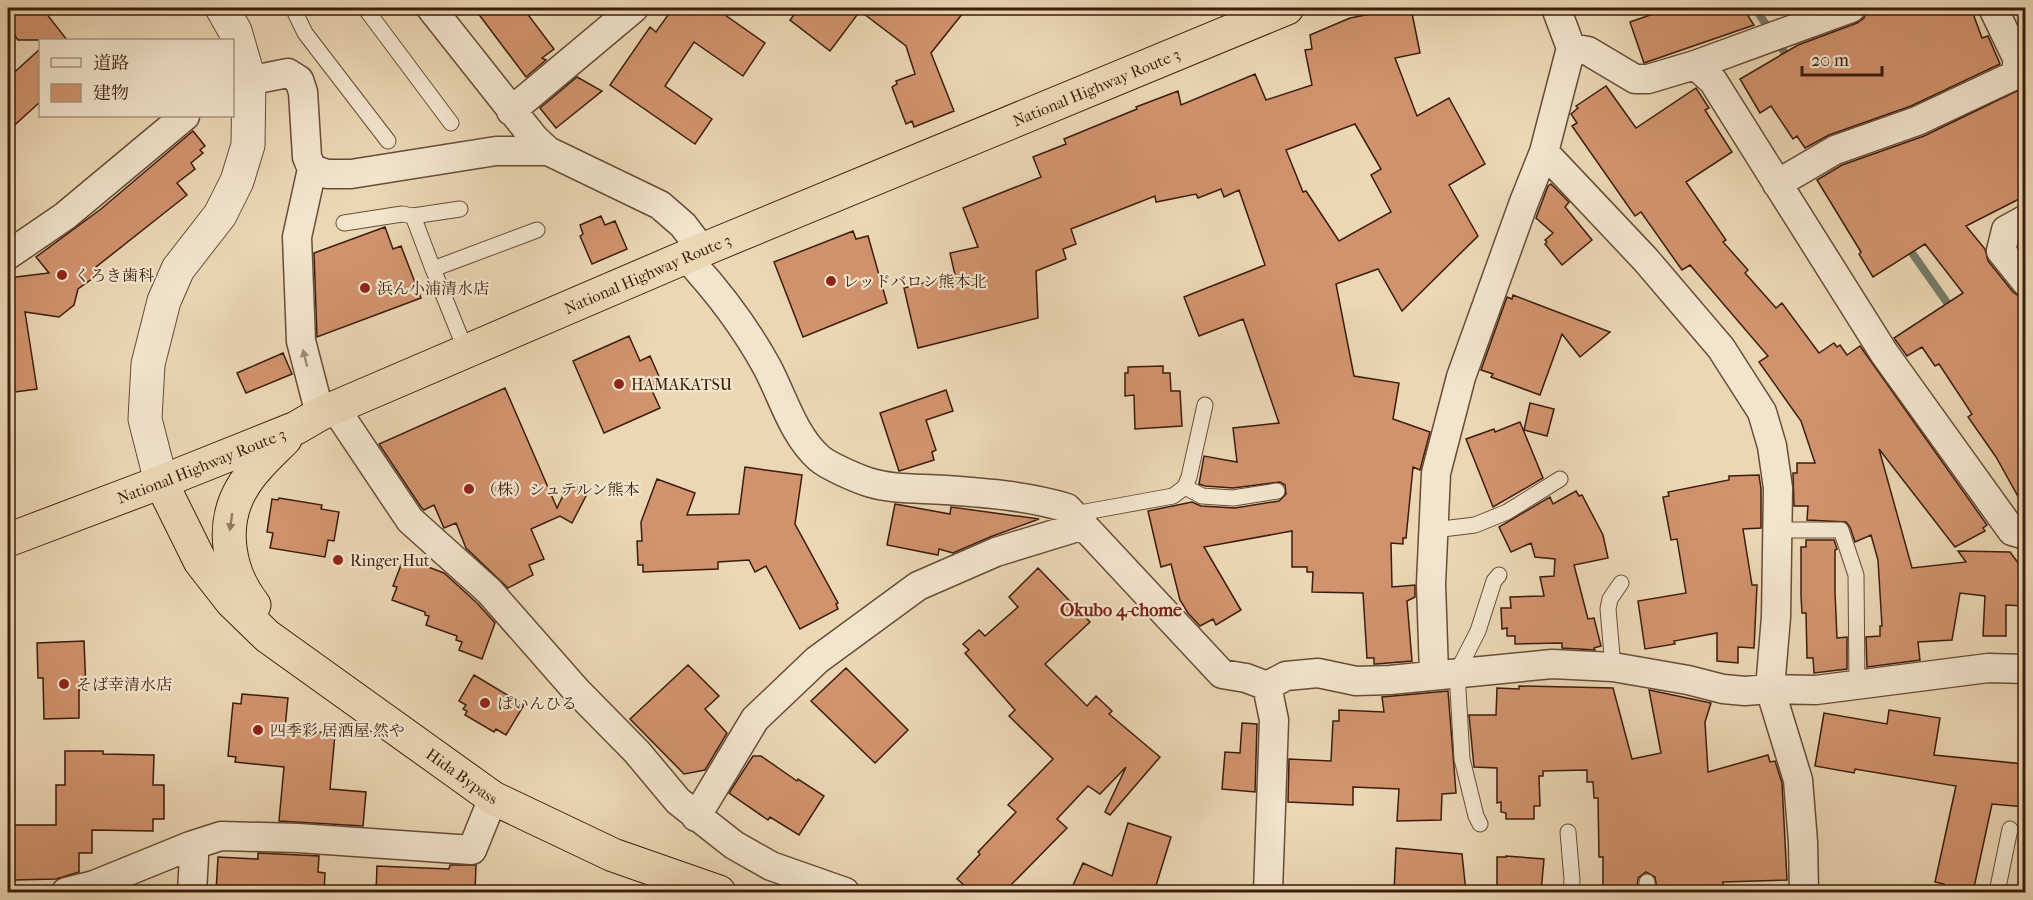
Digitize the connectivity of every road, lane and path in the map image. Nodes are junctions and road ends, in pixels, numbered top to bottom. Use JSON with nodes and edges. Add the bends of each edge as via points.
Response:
{"nodes":[{"id":1,"x":222,"y":8,"type":"edge"},
{"id":2,"x":293,"y":8,"type":"edge"},
{"id":3,"x":365,"y":8,"type":"edge"},
{"id":4,"x":431,"y":8,"type":"edge"},
{"id":5,"x":634,"y":8,"type":"edge"},
{"id":6,"x":1287,"y":8,"type":"edge"},
{"id":7,"x":1556,"y":8,"type":"edge"},
{"id":8,"x":1851,"y":8,"type":"edge"},
{"id":9,"x":1993,"y":8,"type":"edge"},
{"id":10,"x":1570,"y":48,"type":"junction"},
{"id":11,"x":1695,"y":65,"type":"junction"},
{"id":12,"x":241,"y":81,"type":"edge"},
{"id":13,"x":512,"y":111,"type":"junction"},
{"id":14,"x":184,"y":117,"type":"edge"},
{"id":15,"x":451,"y":123,"type":"dead end"},
{"id":16,"x":388,"y":141,"type":"dead end"},
{"id":17,"x":548,"y":151,"type":"junction"},
{"id":18,"x":1544,"y":153,"type":"junction"},
{"id":19,"x":312,"y":169,"type":"junction"},
{"id":20,"x":1777,"y":184,"type":"junction"},
{"id":21,"x":460,"y":209,"type":"dead end"},
{"id":22,"x":413,"y":216,"type":"junction"},
{"id":23,"x":2025,"y":219,"type":"edge"},
{"id":24,"x":344,"y":223,"type":"dead end"},
{"id":25,"x":537,"y":230,"type":"dead end"},
{"id":26,"x":694,"y":254,"type":"junction"},
{"id":27,"x":8,"y":255,"type":"edge"},
{"id":28,"x":433,"y":269,"type":"junction"},
{"id":29,"x":2025,"y":282,"type":"edge"},
{"id":30,"x":466,"y":351,"type":"junction"},
{"id":31,"x":1205,"y":405,"type":"dead end"},
{"id":32,"x":317,"y":417,"type":"junction"},
{"id":33,"x":1560,"y":479,"type":"dead end"},
{"id":34,"x":161,"y":482,"type":"junction"},
{"id":35,"x":1185,"y":487,"type":"junction"},
{"id":36,"x":1276,"y":491,"type":"dead end"},
{"id":37,"x":1080,"y":521,"type":"junction"},
{"id":38,"x":1434,"y":530,"type":"junction"},
{"id":39,"x":1777,"y":530,"type":"junction"},
{"id":40,"x":2025,"y":536,"type":"edge"},
{"id":41,"x":8,"y":540,"type":"edge"},
{"id":42,"x":1499,"y":575,"type":"dead end"},
{"id":43,"x":1621,"y":583,"type":"dead end"},
{"id":44,"x":290,"y":652,"type":"junction"},
{"id":45,"x":1613,"y":667,"type":"junction"},
{"id":46,"x":2025,"y":669,"type":"edge"},
{"id":47,"x":1445,"y":673,"type":"junction"},
{"id":48,"x":1267,"y":686,"type":"junction"},
{"id":49,"x":1857,"y":686,"type":"junction"},
{"id":50,"x":1770,"y":689,"type":"junction"},
{"id":51,"x":493,"y":798,"type":"junction"},
{"id":52,"x":696,"y":817,"type":"junction"},
{"id":53,"x":1480,"y":824,"type":"dead end"},
{"id":54,"x":2010,"y":830,"type":"dead end"},
{"id":55,"x":1568,"y":832,"type":"dead end"},
{"id":56,"x":190,"y":846,"type":"junction"},
{"id":57,"x":66,"y":892,"type":"edge"},
{"id":58,"x":192,"y":892,"type":"edge"},
{"id":59,"x":719,"y":892,"type":"edge"},
{"id":60,"x":845,"y":892,"type":"edge"},
{"id":61,"x":1268,"y":892,"type":"edge"},
{"id":62,"x":1571,"y":892,"type":"edge"},
{"id":63,"x":1804,"y":892,"type":"edge"},
{"id":64,"x":1997,"y":892,"type":"edge"}],
"edges":[{"from":1,"to":12,"type":"street","via":[[235,31]]},
{"from":2,"to":16,"type":"lane","via":[[305,33]]},
{"from":3,"to":15,"type":"lane"},
{"from":4,"to":13,"type":"street"},
{"from":5,"to":13,"type":"street"},
{"from":6,"to":26,"type":"highway","name":"National Highway Route 3"},
{"from":7,"to":10,"type":"street"},
{"from":8,"to":11,"type":"street"},
{"from":9,"to":20,"type":"street","via":[[2018,60],[2015,75],[1917,121],[1847,146]]},
{"from":10,"to":11,"type":"street","via":[[1588,51],[1635,79]]},
{"from":10,"to":18,"type":"street"},
{"from":11,"to":20,"type":"street","via":[[1713,81]]},
{"from":12,"to":19,"type":"street","via":[[288,73],[299,80],[307,157]]},
{"from":12,"to":34,"type":"street","via":[[248,145],[237,181],[220,215],[178,269],[164,301],[148,364],[145,419]]},
{"from":13,"to":17,"type":"street"},
{"from":14,"to":27,"type":"street","via":[[65,216]]},
{"from":17,"to":19,"type":"street","via":[[496,151],[351,174],[327,174]]},
{"from":17,"to":26,"type":"street","via":[[660,205],[683,225]]},
{"from":18,"to":38,"type":"street","via":[[1461,377],[1436,472]]},
{"from":18,"to":39,"type":"street","via":[[1645,259],[1721,348],[1762,412],[1778,488]]},
{"from":32,"to":19,"type":"street","one_way":true,"via":[[301,341],[297,237]]},
{"from":20,"to":40,"type":"street","via":[[1891,363],[2012,531]]},
{"from":21,"to":22,"type":"lane"},
{"from":22,"to":24,"type":"lane","via":[[402,214]]},
{"from":22,"to":28,"type":"lane"},
{"from":23,"to":29,"type":"street","via":[[2006,230],[2001,251]]},
{"from":25,"to":28,"type":"lane"},
{"from":26,"to":30,"type":"highway","name":"National Highway Route 3"},
{"from":26,"to":37,"type":"street","via":[[766,366],[803,441],[820,459],[868,482],[895,488],[1042,500],[1067,508]]},
{"from":28,"to":30,"type":"lane"},
{"from":30,"to":32,"type":"highway","name":"National Highway Route 3"},
{"from":31,"to":35,"type":"lane"},
{"from":32,"to":34,"type":"highway","name":"National Highway Route 3"},
{"from":32,"to":44,"type":"highway","one_way":true,"via":[[255,470],[241,489],[229,530],[229,548],[238,579]]},
{"from":32,"to":52,"type":"street","via":[[410,520],[489,591]]},
{"from":33,"to":38,"type":"lane","via":[[1507,512],[1475,525]]},
{"from":34,"to":41,"type":"highway","name":"National Highway Route 3"},
{"from":34,"to":44,"type":"highway","name":"Hida Bypass","via":[[200,561],[232,602]]},
{"from":35,"to":36,"type":"lane","via":[[1202,496],[1233,498]]},
{"from":35,"to":37,"type":"lane","via":[[1173,496],[1080,513]]},
{"from":37,"to":48,"type":"street","via":[[1222,674]]},
{"from":37,"to":52,"type":"street","via":[[918,586],[817,660],[755,719]]},
{"from":38,"to":47,"type":"street","via":[[1431,584]]},
{"from":39,"to":49,"type":"lane","via":[[1841,530],[1856,575]]},
{"from":39,"to":50,"type":"street"},
{"from":42,"to":47,"type":"lane","via":[[1478,631]]},
{"from":43,"to":45,"type":"lane","via":[[1608,609]]},
{"from":44,"to":51,"type":"highway","name":"Hida Bypass"},
{"from":45,"to":47,"type":"street","via":[[1552,664]]},
{"from":45,"to":50,"type":"street","via":[[1723,689]]},
{"from":46,"to":49,"type":"street","via":[[1988,668]]},
{"from":47,"to":48,"type":"street","via":[[1356,681],[1318,673],[1286,676]]},
{"from":47,"to":53,"type":"lane"},
{"from":48,"to":61,"type":"street","via":[[1274,720]]},
{"from":49,"to":50,"type":"street"},
{"from":50,"to":63,"type":"street","via":[[1798,780]]},
{"from":51,"to":56,"type":"street","via":[[472,850],[221,836]]},
{"from":51,"to":59,"type":"highway","name":"Hida Bypass","via":[[613,855]]},
{"from":52,"to":60,"type":"street","via":[[771,866]]},
{"from":54,"to":64,"type":"lane"},
{"from":55,"to":62,"type":"lane"},
{"from":56,"to":57,"type":"street","via":[[94,885]]},
{"from":56,"to":58,"type":"street","via":[[194,857]]}]}
